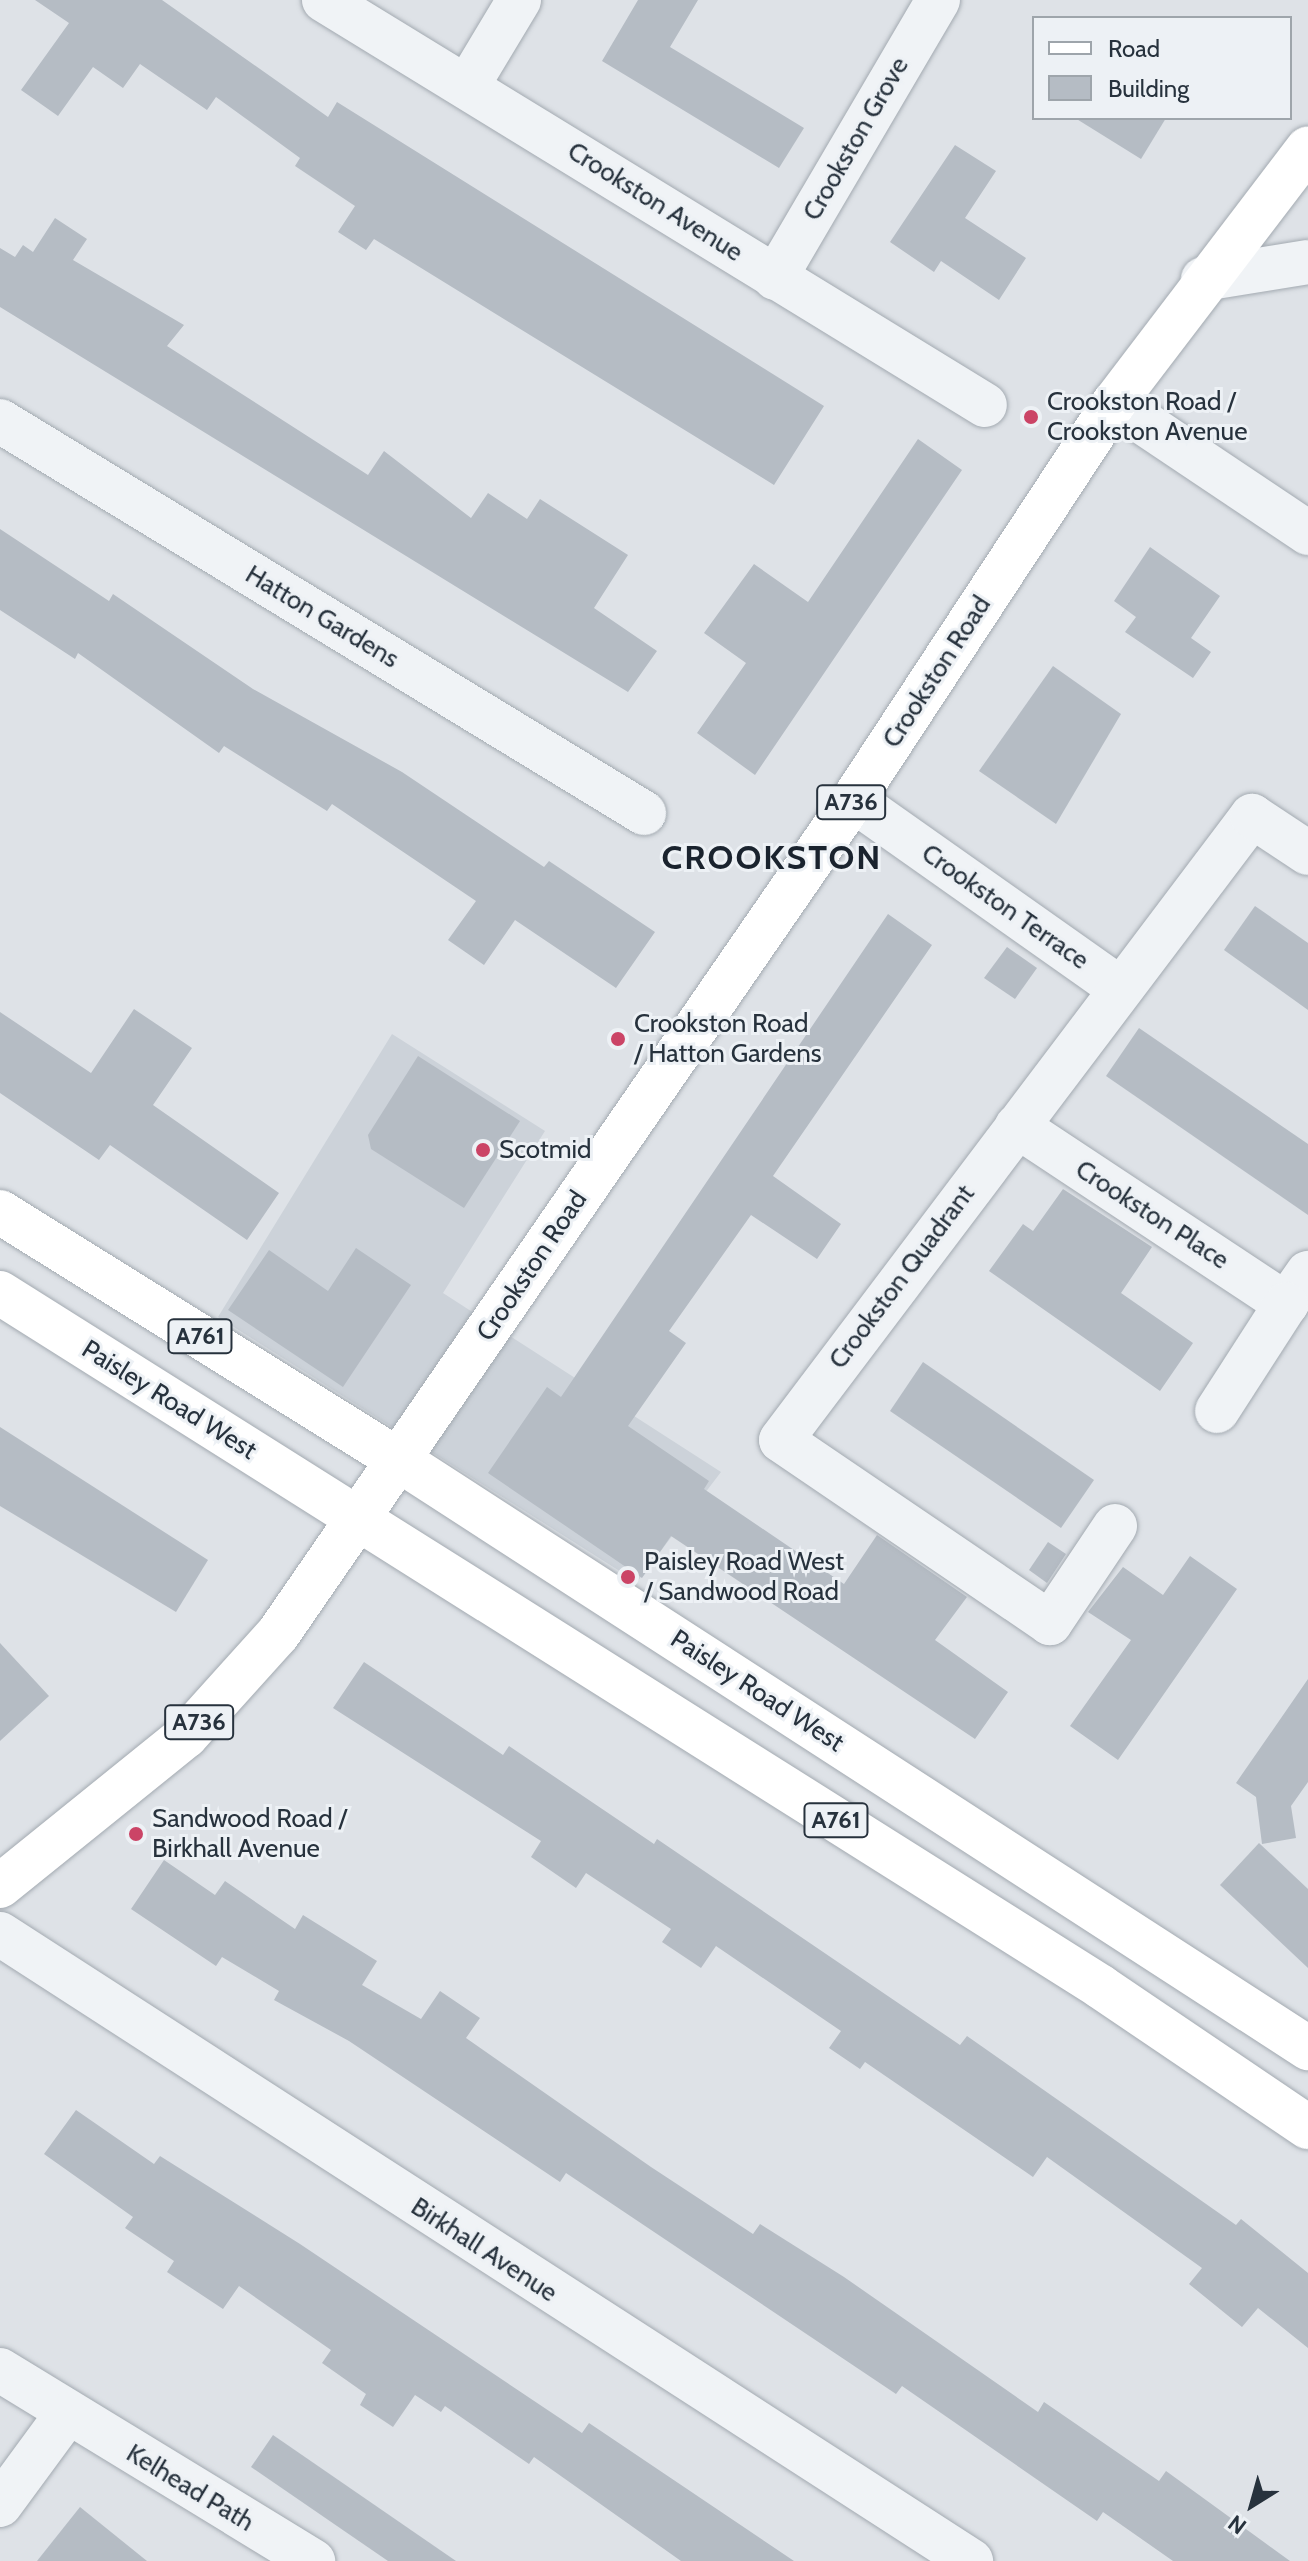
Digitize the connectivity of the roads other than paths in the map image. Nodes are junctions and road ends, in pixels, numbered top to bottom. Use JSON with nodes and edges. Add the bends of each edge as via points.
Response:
{"nodes":[{"id":1,"x":324,"y":0,"type":"edge"},
{"id":2,"x":519,"y":0,"type":"edge"},
{"id":3,"x":938,"y":0,"type":"edge"},
{"id":4,"x":468,"y":85,"type":"junction"},
{"id":5,"x":1308,"y":148,"type":"edge"},
{"id":6,"x":1308,"y":262,"type":"edge"},
{"id":7,"x":775,"y":278,"type":"junction"},
{"id":8,"x":1203,"y":279,"type":"junction"},
{"id":9,"x":1114,"y":403,"type":"junction"},
{"id":10,"x":985,"y":405,"type":"dead end"},
{"id":11,"x":0,"y":421,"type":"edge"},
{"id":12,"x":1308,"y":533,"type":"edge"},
{"id":13,"x":853,"y":800,"type":"junction"},
{"id":14,"x":644,"y":813,"type":"dead end"},
{"id":15,"x":1308,"y":853,"type":"edge"},
{"id":16,"x":1118,"y":987,"type":"junction"},
{"id":17,"x":1017,"y":1126,"type":"junction"},
{"id":18,"x":0,"y":1212,"type":"edge"},
{"id":19,"x":1297,"y":1289,"type":"edge"},
{"id":20,"x":0,"y":1293,"type":"edge"},
{"id":21,"x":1217,"y":1411,"type":"dead end"},
{"id":22,"x":399,"y":1460,"type":"junction"},
{"id":23,"x":360,"y":1520,"type":"junction"},
{"id":24,"x":1115,"y":1526,"type":"dead end"},
{"id":25,"x":0,"y":1886,"type":"edge"},
{"id":26,"x":0,"y":1934,"type":"edge"},
{"id":27,"x":1308,"y":2048,"type":"edge"},
{"id":28,"x":1308,"y":2071,"type":"edge"},
{"id":29,"x":1296,"y":2119,"type":"edge"},
{"id":30,"x":0,"y":2370,"type":"edge"},
{"id":31,"x":66,"y":2415,"type":"junction"},
{"id":32,"x":0,"y":2505,"type":"edge"},
{"id":33,"x":313,"y":2561,"type":"edge"},
{"id":34,"x":971,"y":2561,"type":"edge"}],
"edges":[{"from":1,"to":4,"type":"street","name":"Crookston Avenue"},
{"from":2,"to":4,"type":"street"},
{"from":3,"to":7,"type":"street","name":"Crookston Grove"},
{"from":4,"to":7,"type":"street","name":"Crookston Avenue"},
{"from":5,"to":8,"type":"main road","name":"Crookston Road","number":"A736"},
{"from":6,"to":8,"type":"street"},
{"from":7,"to":10,"type":"street","name":"Crookston Avenue"},
{"from":8,"to":9,"type":"main road","name":"Crookston Road","number":"A736"},
{"from":9,"to":12,"type":"street"},
{"from":9,"to":13,"type":"main road","name":"Crookston Road","number":"A736"},
{"from":11,"to":14,"type":"street","name":"Hatton Gardens"},
{"from":13,"to":16,"type":"street","name":"Crookston Terrace"},
{"from":13,"to":22,"type":"main road","name":"Crookston Road","number":"A736"},
{"from":15,"to":16,"type":"street","name":"Crookston Quadrant","via":[[1252,816]]},
{"from":16,"to":17,"type":"street","name":"Crookston Quadrant"},
{"from":17,"to":19,"type":"street","name":"Crookston Place"},
{"from":17,"to":24,"type":"street","name":"Crookston Quadrant","via":[[781,1440],[1050,1623]]},
{"from":18,"to":22,"type":"main road","name":"Paisley Road West","number":"A761"},
{"from":19,"to":21,"type":"street","name":"Crookston Place"},
{"from":20,"to":23,"type":"main road","name":"Paisley Road West","number":"A761"},
{"from":22,"to":23,"type":"main road","name":"Crookston Road","number":"A736"},
{"from":22,"to":27,"type":"main road","name":"Paisley Road West","number":"A761"},
{"from":23,"to":25,"type":"main road","number":"A736","via":[[278,1634],[186,1736]]},
{"from":23,"to":29,"type":"main road","name":"Paisley Road West","number":"A761"},
{"from":26,"to":34,"type":"street","name":"Birkhall Avenue"},
{"from":28,"to":29,"type":"main road"},
{"from":30,"to":31,"type":"street","name":"Kelhead Path"},
{"from":31,"to":32,"type":"street"},
{"from":31,"to":33,"type":"street","name":"Kelhead Path"}]}
